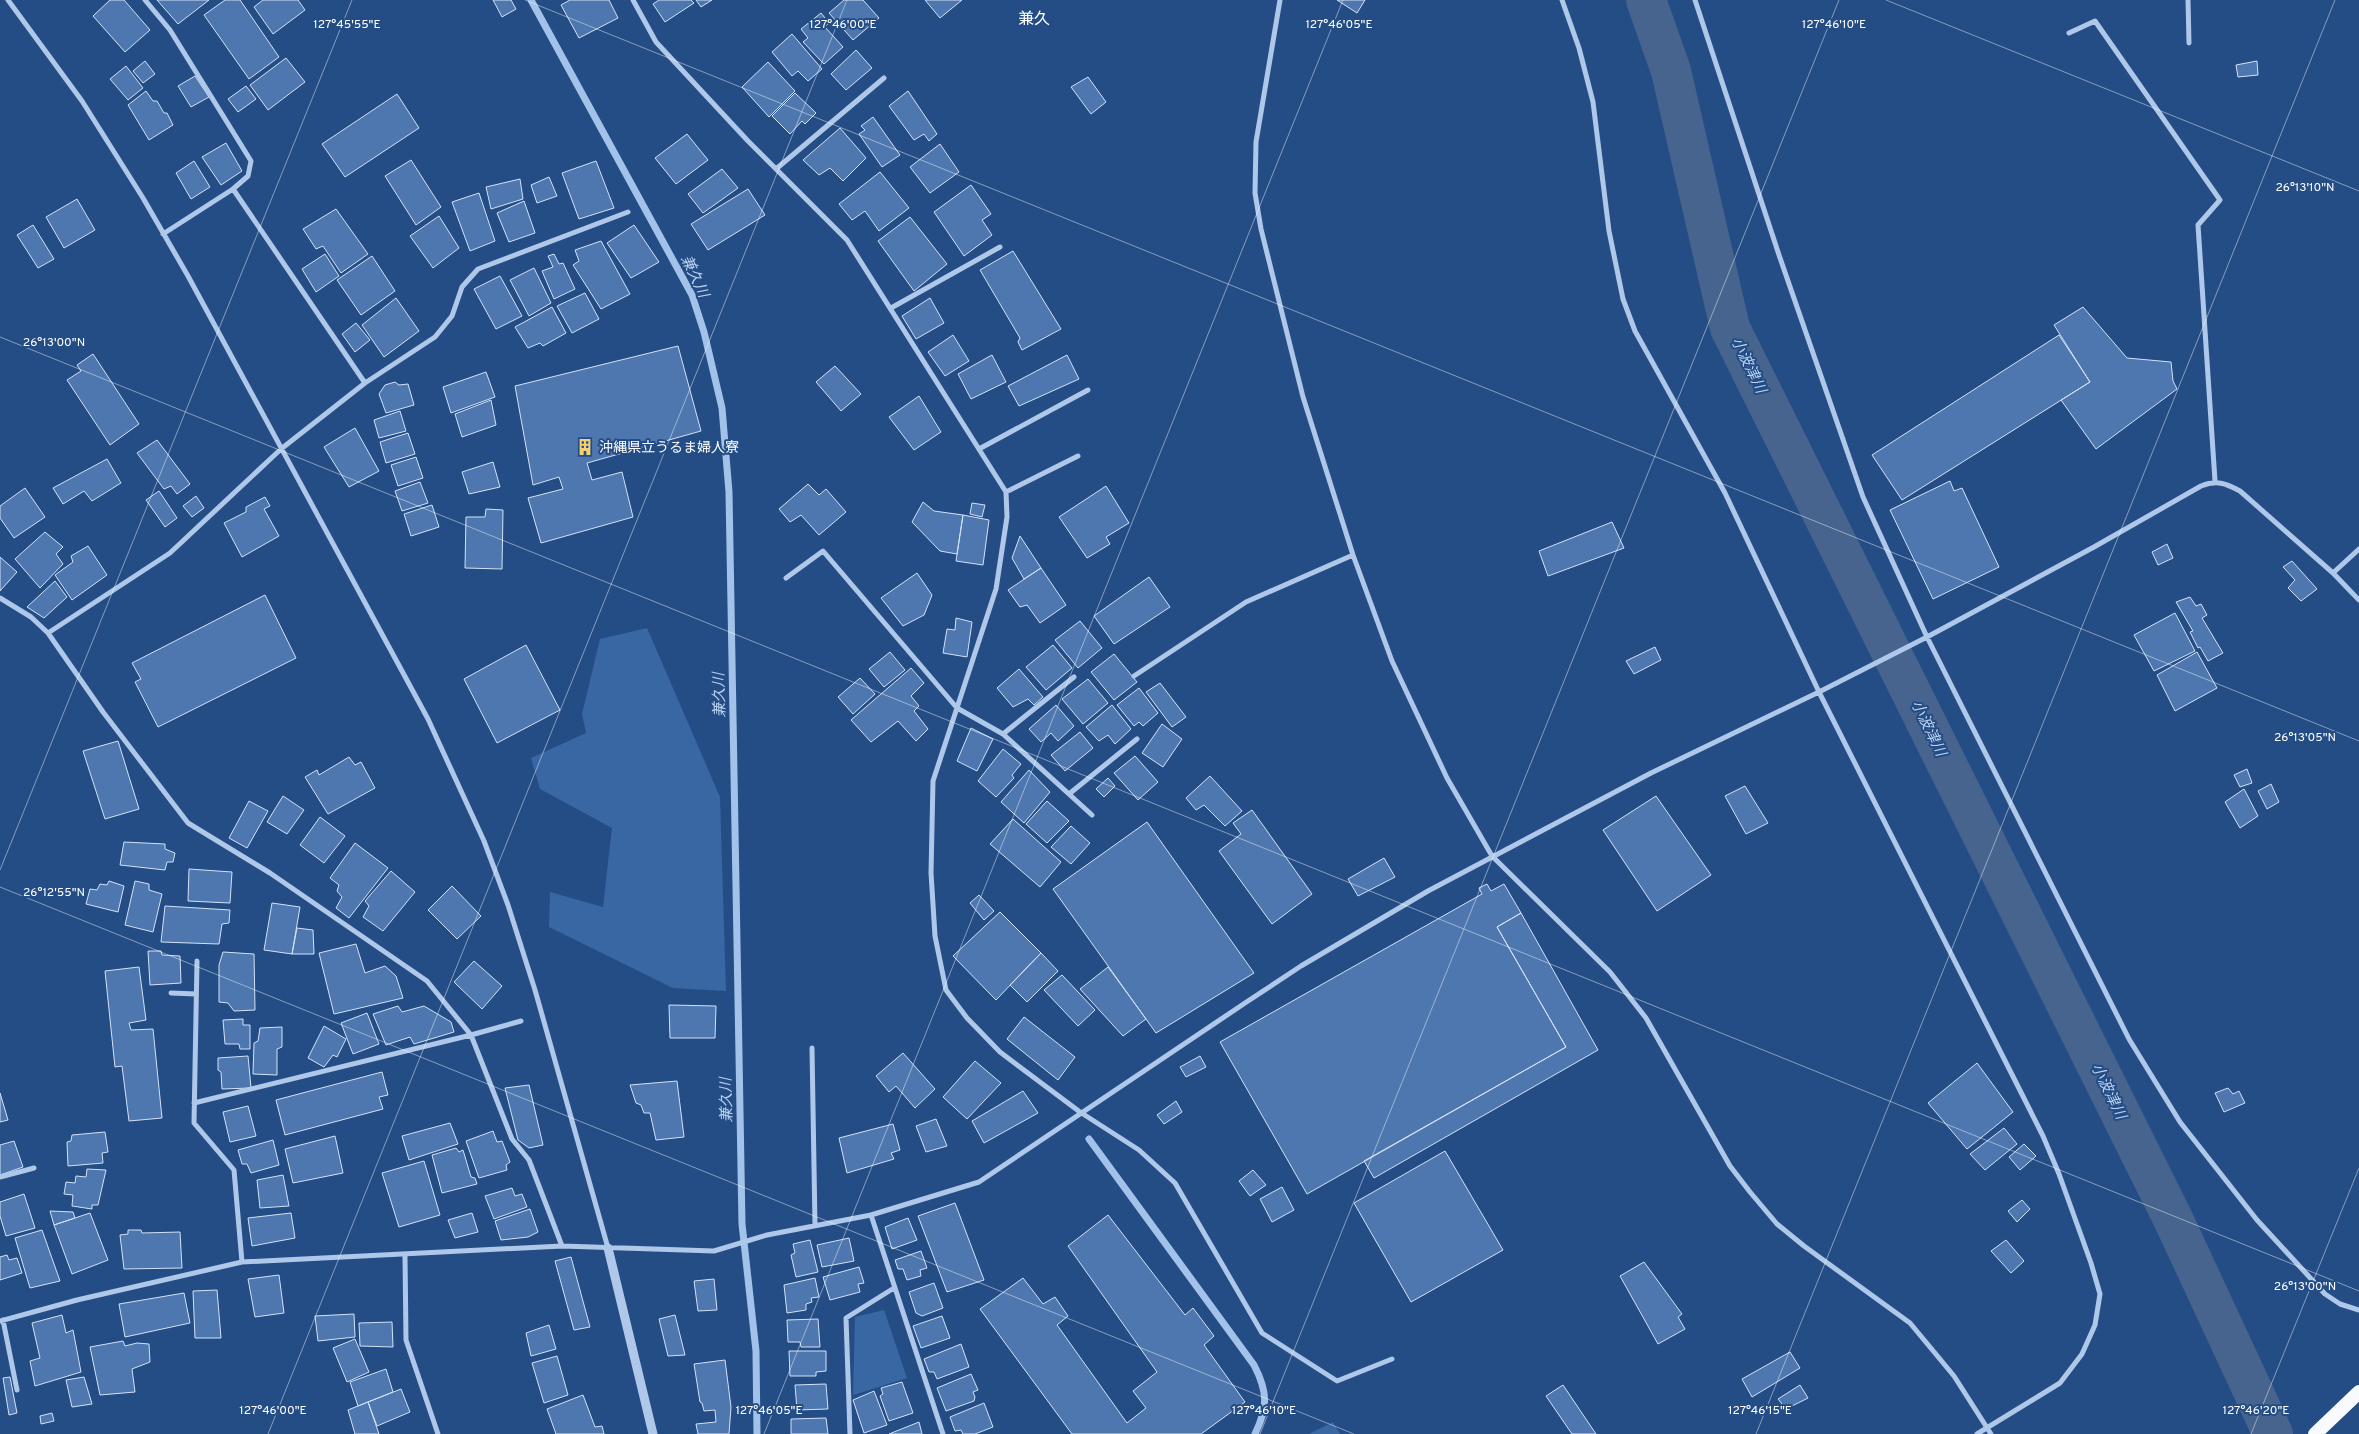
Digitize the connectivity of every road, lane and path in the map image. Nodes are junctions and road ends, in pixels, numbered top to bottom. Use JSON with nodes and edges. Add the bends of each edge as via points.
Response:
{"nodes":[{"id":1,"x":8,"y":0,"type":"edge"},
{"id":2,"x":146,"y":0,"type":"edge"},
{"id":3,"x":633,"y":0,"type":"edge"},
{"id":4,"x":1280,"y":0,"type":"edge"},
{"id":5,"x":1562,"y":0,"type":"edge"},
{"id":6,"x":1695,"y":0,"type":"edge"},
{"id":7,"x":2188,"y":0,"type":"edge"},
{"id":8,"x":2069,"y":33,"type":"dead end"},
{"id":9,"x":2189,"y":44,"type":"dead end"},
{"id":10,"x":884,"y":78,"type":"dead end"},
{"id":11,"x":776,"y":169,"type":"junction"},
{"id":12,"x":233,"y":189,"type":"junction"},
{"id":13,"x":628,"y":212,"type":"dead end"},
{"id":14,"x":164,"y":234,"type":"junction"},
{"id":15,"x":1000,"y":247,"type":"dead end"},
{"id":16,"x":892,"y":308,"type":"junction"},
{"id":17,"x":365,"y":383,"type":"junction"},
{"id":18,"x":1088,"y":390,"type":"dead end"},
{"id":19,"x":281,"y":449,"type":"junction"},
{"id":20,"x":979,"y":449,"type":"junction"},
{"id":21,"x":1078,"y":456,"type":"dead end"},
{"id":22,"x":2214,"y":481,"type":"junction"},
{"id":23,"x":1006,"y":492,"type":"junction"},
{"id":24,"x":2359,"y":549,"type":"edge"},
{"id":25,"x":1353,"y":555,"type":"junction"},
{"id":26,"x":2333,"y":574,"type":"junction"},
{"id":27,"x":786,"y":578,"type":"dead end"},
{"id":28,"x":0,"y":598,"type":"edge"},
{"id":29,"x":2359,"y":600,"type":"edge"},
{"id":30,"x":48,"y":634,"type":"junction"},
{"id":31,"x":1927,"y":637,"type":"junction"},
{"id":32,"x":1134,"y":676,"type":"dead end"},
{"id":33,"x":1074,"y":677,"type":"dead end"},
{"id":34,"x":1819,"y":692,"type":"junction"},
{"id":35,"x":957,"y":708,"type":"junction"},
{"id":36,"x":1003,"y":734,"type":"junction"},
{"id":37,"x":1137,"y":739,"type":"dead end"},
{"id":38,"x":1069,"y":794,"type":"junction"},
{"id":39,"x":1092,"y":815,"type":"dead end"},
{"id":40,"x":1492,"y":856,"type":"junction"},
{"id":41,"x":197,"y":961,"type":"dead end"},
{"id":42,"x":171,"y":993,"type":"dead end"},
{"id":43,"x":196,"y":994,"type":"junction"},
{"id":44,"x":521,"y":1021,"type":"dead end"},
{"id":45,"x":472,"y":1035,"type":"junction"},
{"id":46,"x":812,"y":1048,"type":"dead end"},
{"id":47,"x":194,"y":1103,"type":"junction"},
{"id":48,"x":1080,"y":1112,"type":"junction"},
{"id":49,"x":34,"y":1168,"type":"dead end"},
{"id":50,"x":0,"y":1177,"type":"edge"},
{"id":51,"x":871,"y":1215,"type":"junction"},
{"id":52,"x":815,"y":1226,"type":"junction"},
{"id":53,"x":562,"y":1246,"type":"junction"},
{"id":54,"x":608,"y":1248,"type":"junction"},
{"id":55,"x":405,"y":1256,"type":"junction"},
{"id":56,"x":242,"y":1262,"type":"junction"},
{"id":57,"x":894,"y":1288,"type":"junction"},
{"id":58,"x":2359,"y":1310,"type":"edge"},
{"id":59,"x":2,"y":1320,"type":"edge"},
{"id":60,"x":1392,"y":1359,"type":"dead end"},
{"id":61,"x":17,"y":1390,"type":"dead end"},
{"id":62,"x":2359,"y":1392,"type":"edge"},
{"id":63,"x":2318,"y":1431,"type":"edge"},
{"id":64,"x":1989,"y":1432,"type":"edge"},
{"id":65,"x":438,"y":1434,"type":"edge"},
{"id":66,"x":653,"y":1434,"type":"edge"},
{"id":67,"x":850,"y":1434,"type":"edge"},
{"id":68,"x":943,"y":1434,"type":"edge"},
{"id":69,"x":1977,"y":1434,"type":"edge"}],
"edges":[{"from":1,"to":14,"type":"street","via":[[82,101]]},
{"from":2,"to":12,"type":"street","via":[[170,30],[251,161],[248,176]]},
{"from":3,"to":11,"type":"street","via":[[656,42]]},
{"from":4,"to":25,"type":"street","via":[[1256,142],[1256,193],[1261,229],[1302,397]]},
{"from":5,"to":34,"type":"street","via":[[1593,102],[1613,251],[1623,299],[1635,331],[1721,485]]},
{"from":6,"to":31,"type":"street","via":[[1847,455]]},
{"from":7,"to":9,"type":"street"},
{"from":8,"to":22,"type":"street","via":[[2095,21],[2220,200],[2198,225]]},
{"from":10,"to":11,"type":"street"},
{"from":11,"to":16,"type":"street","via":[[847,240]]},
{"from":12,"to":14,"type":"street"},
{"from":12,"to":17,"type":"street"},
{"from":13,"to":17,"type":"street","via":[[478,269],[462,287],[452,316],[435,337]]},
{"from":14,"to":19,"type":"street"},
{"from":15,"to":16,"type":"street"},
{"from":16,"to":20,"type":"street"},
{"from":17,"to":19,"type":"street"},
{"from":18,"to":20,"type":"street"},
{"from":19,"to":30,"type":"street","via":[[170,553]]},
{"from":19,"to":54,"type":"street","via":[[428,719],[484,841],[532,980]]},
{"from":20,"to":23,"type":"street"},
{"from":21,"to":23,"type":"street"},
{"from":22,"to":26,"type":"street","via":[[2240,491]]},
{"from":22,"to":31,"type":"street"},
{"from":23,"to":35,"type":"street","via":[[1007,517],[996,588]]},
{"from":24,"to":26,"type":"street"},
{"from":25,"to":32,"type":"street","via":[[1246,602]]},
{"from":25,"to":40,"type":"street","via":[[1414,712]]},
{"from":26,"to":29,"type":"street"},
{"from":27,"to":35,"type":"street","via":[[823,551]]},
{"from":28,"to":30,"type":"street","via":[[31,617]]},
{"from":30,"to":45,"type":"street","via":[[188,823],[270,873],[427,981]]},
{"from":31,"to":34,"type":"street"},
{"from":31,"to":58,"type":"street","via":[[2129,1039],[2154,1082],[2180,1122],[2257,1220],[2325,1294],[2340,1304]]},
{"from":33,"to":36,"type":"street"},
{"from":34,"to":40,"type":"street"},
{"from":34,"to":64,"type":"street","via":[[2043,1136],[2081,1233],[2100,1294],[2095,1325],[2082,1354],[2060,1383]]},
{"from":35,"to":36,"type":"street"},
{"from":35,"to":48,"type":"street","via":[[933,781],[931,882],[935,936],[946,990],[967,1018],[1000,1052]]},
{"from":36,"to":38,"type":"street"},
{"from":37,"to":38,"type":"street"},
{"from":38,"to":39,"type":"street"},
{"from":40,"to":48,"type":"street","via":[[1302,966]]},
{"from":40,"to":64,"type":"street","via":[[1610,972],[1646,1018],[1730,1166],[1777,1224],[1910,1323],[1954,1376]]},
{"from":41,"to":43,"type":"street"},
{"from":42,"to":43,"type":"street"},
{"from":43,"to":47,"type":"street"},
{"from":44,"to":45,"type":"street"},
{"from":45,"to":47,"type":"street"},
{"from":45,"to":53,"type":"street","via":[[512,1140],[528,1160]]},
{"from":46,"to":52,"type":"street"},
{"from":47,"to":56,"type":"street","via":[[194,1123],[234,1170]]},
{"from":48,"to":51,"type":"street","via":[[979,1182]]},
{"from":48,"to":60,"type":"street","via":[[1139,1150],[1175,1183],[1262,1333],[1337,1380]]},
{"from":49,"to":50,"type":"street"},
{"from":51,"to":52,"type":"street"},
{"from":51,"to":57,"type":"street"},
{"from":52,"to":54,"type":"street","via":[[768,1235],[714,1251]]},
{"from":53,"to":54,"type":"street"},
{"from":53,"to":55,"type":"street"},
{"from":54,"to":66,"type":"street"},
{"from":55,"to":56,"type":"street"},
{"from":55,"to":65,"type":"street","via":[[406,1340]]},
{"from":56,"to":59,"type":"street"},
{"from":57,"to":67,"type":"street","via":[[846,1318]]},
{"from":57,"to":68,"type":"street"},
{"from":59,"to":61,"type":"street"},
{"from":62,"to":63,"type":"highway"},
{"from":64,"to":69,"type":"street"}]}
